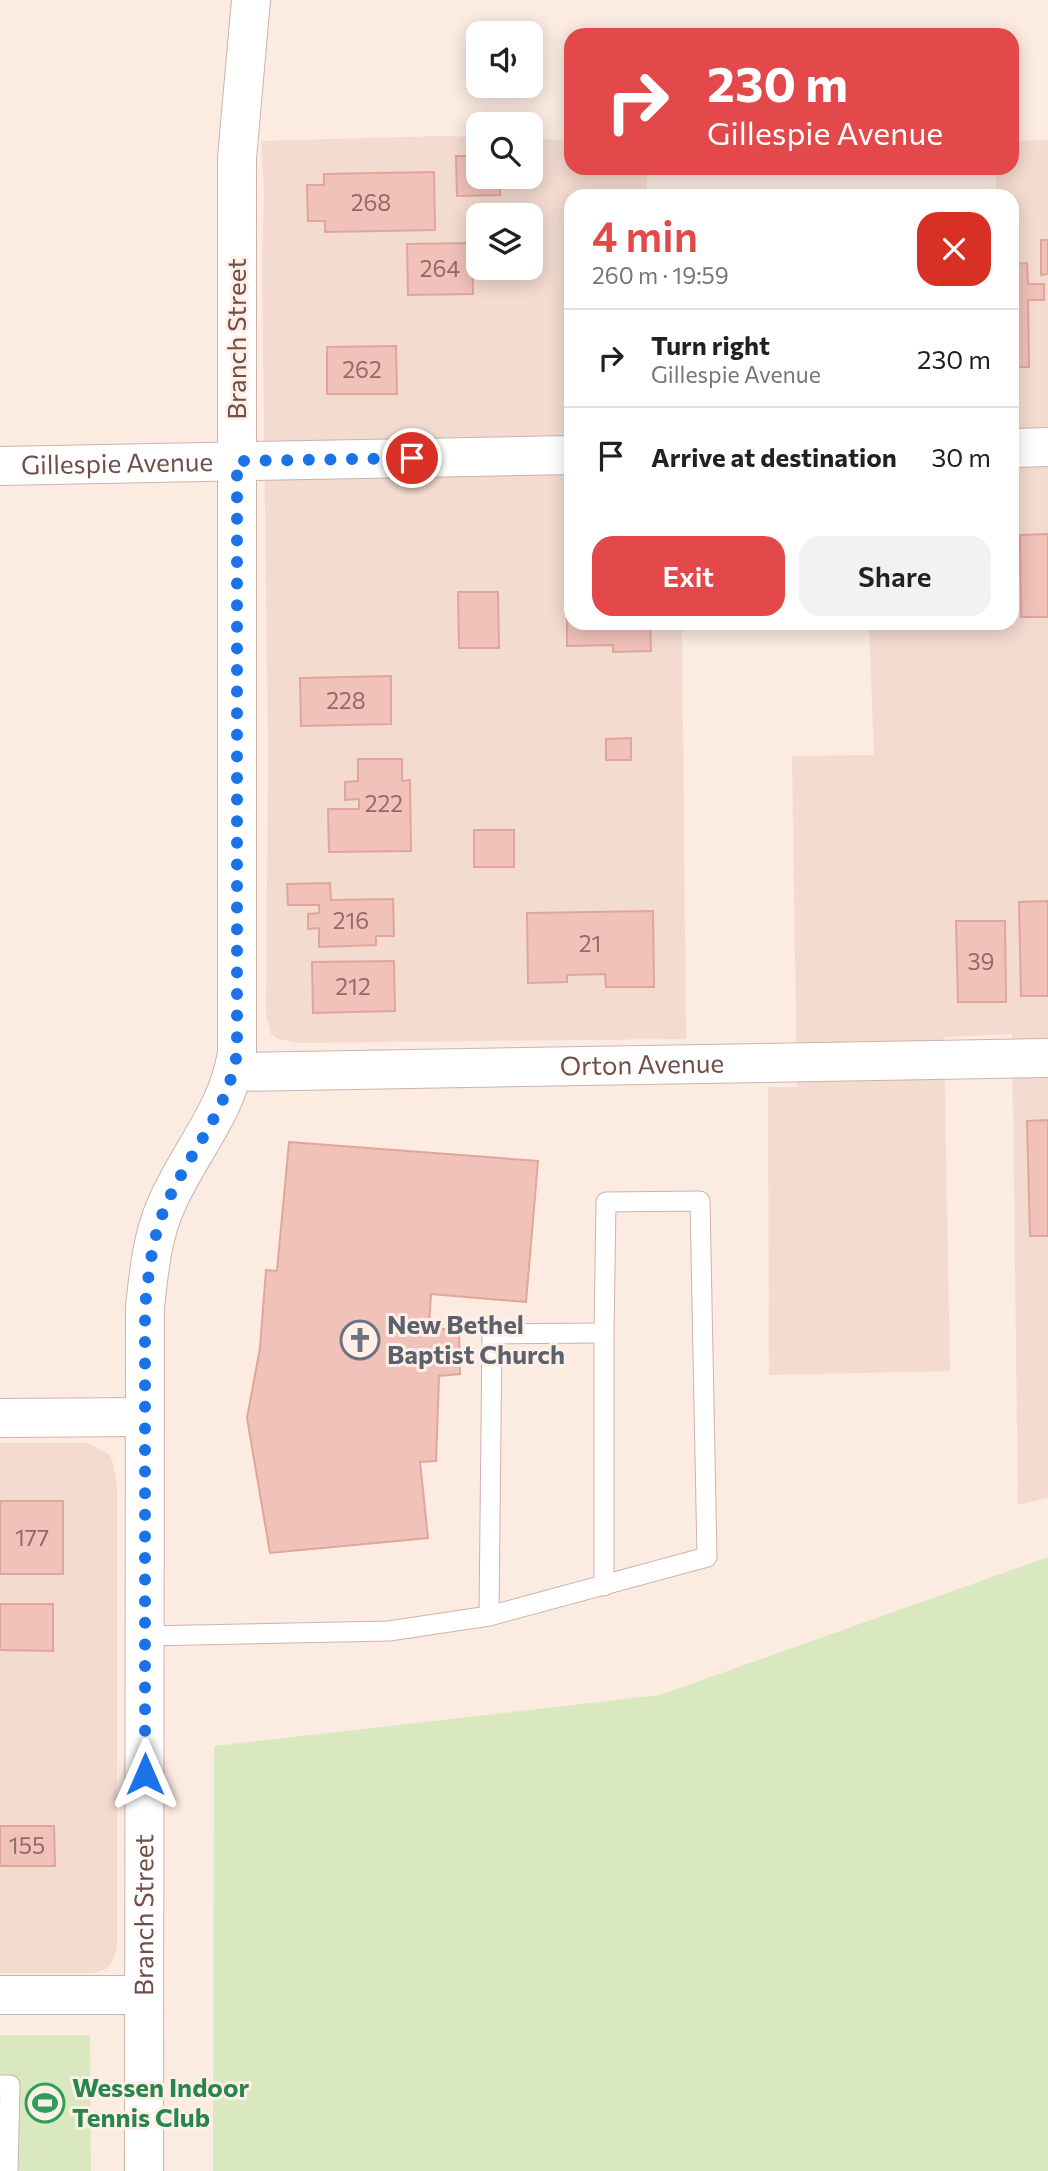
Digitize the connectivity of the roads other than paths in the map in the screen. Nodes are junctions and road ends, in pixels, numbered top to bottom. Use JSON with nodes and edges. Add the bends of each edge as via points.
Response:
{"nodes":[{"id":1,"x":251,"y":0,"type":"edge"},
{"id":2,"x":1048,"y":447,"type":"edge"},
{"id":3,"x":1019,"y":448,"type":"edge"},
{"id":4,"x":564,"y":455,"type":"edge"},
{"id":5,"x":237,"y":461,"type":"junction"},
{"id":6,"x":0,"y":466,"type":"edge"},
{"id":7,"x":1048,"y":1058,"type":"edge"},
{"id":8,"x":234,"y":1072,"type":"junction"},
{"id":9,"x":604,"y":1334,"type":"junction"},
{"id":10,"x":145,"y":1417,"type":"junction"},
{"id":11,"x":0,"y":1418,"type":"edge"},
{"id":12,"x":604,"y":1586,"type":"junction"},
{"id":13,"x":489,"y":1616,"type":"junction"},
{"id":14,"x":145,"y":1636,"type":"junction"},
{"id":15,"x":0,"y":1995,"type":"edge"},
{"id":16,"x":144,"y":1995,"type":"junction"},
{"id":17,"x":0,"y":2085,"type":"edge"},
{"id":18,"x":8,"y":2171,"type":"edge"},
{"id":19,"x":144,"y":2171,"type":"edge"}],
"edges":[{"from":1,"to":5,"type":"street","name":"Branch Street","via":[[237,158]]},
{"from":2,"to":3,"type":"street"},
{"from":4,"to":5,"type":"street","name":"Gillespie Avenue"},
{"from":5,"to":6,"type":"street","name":"Gillespie Avenue"},
{"from":5,"to":8,"type":"street","name":"Branch Street"},
{"from":7,"to":8,"type":"street","name":"Orton Avenue"},
{"from":8,"to":10,"type":"street","name":"Branch Street","via":[[218,1112],[167,1203],[151,1254],[145,1307]]},
{"from":9,"to":12,"type":"lane"},
{"from":9,"to":12,"type":"lane","via":[[606,1202],[700,1201],[707,1557]]},
{"from":9,"to":13,"type":"lane","via":[[492,1334]]},
{"from":10,"to":11,"type":"street"},
{"from":10,"to":14,"type":"street","name":"Branch Street"},
{"from":12,"to":13,"type":"lane"},
{"from":13,"to":14,"type":"lane","via":[[389,1631]]},
{"from":14,"to":16,"type":"street","name":"Branch Street"},
{"from":15,"to":16,"type":"street"},
{"from":16,"to":19,"type":"street","name":"Branch Street"},
{"from":17,"to":18,"type":"lane","via":[[10,2085]]}]}
